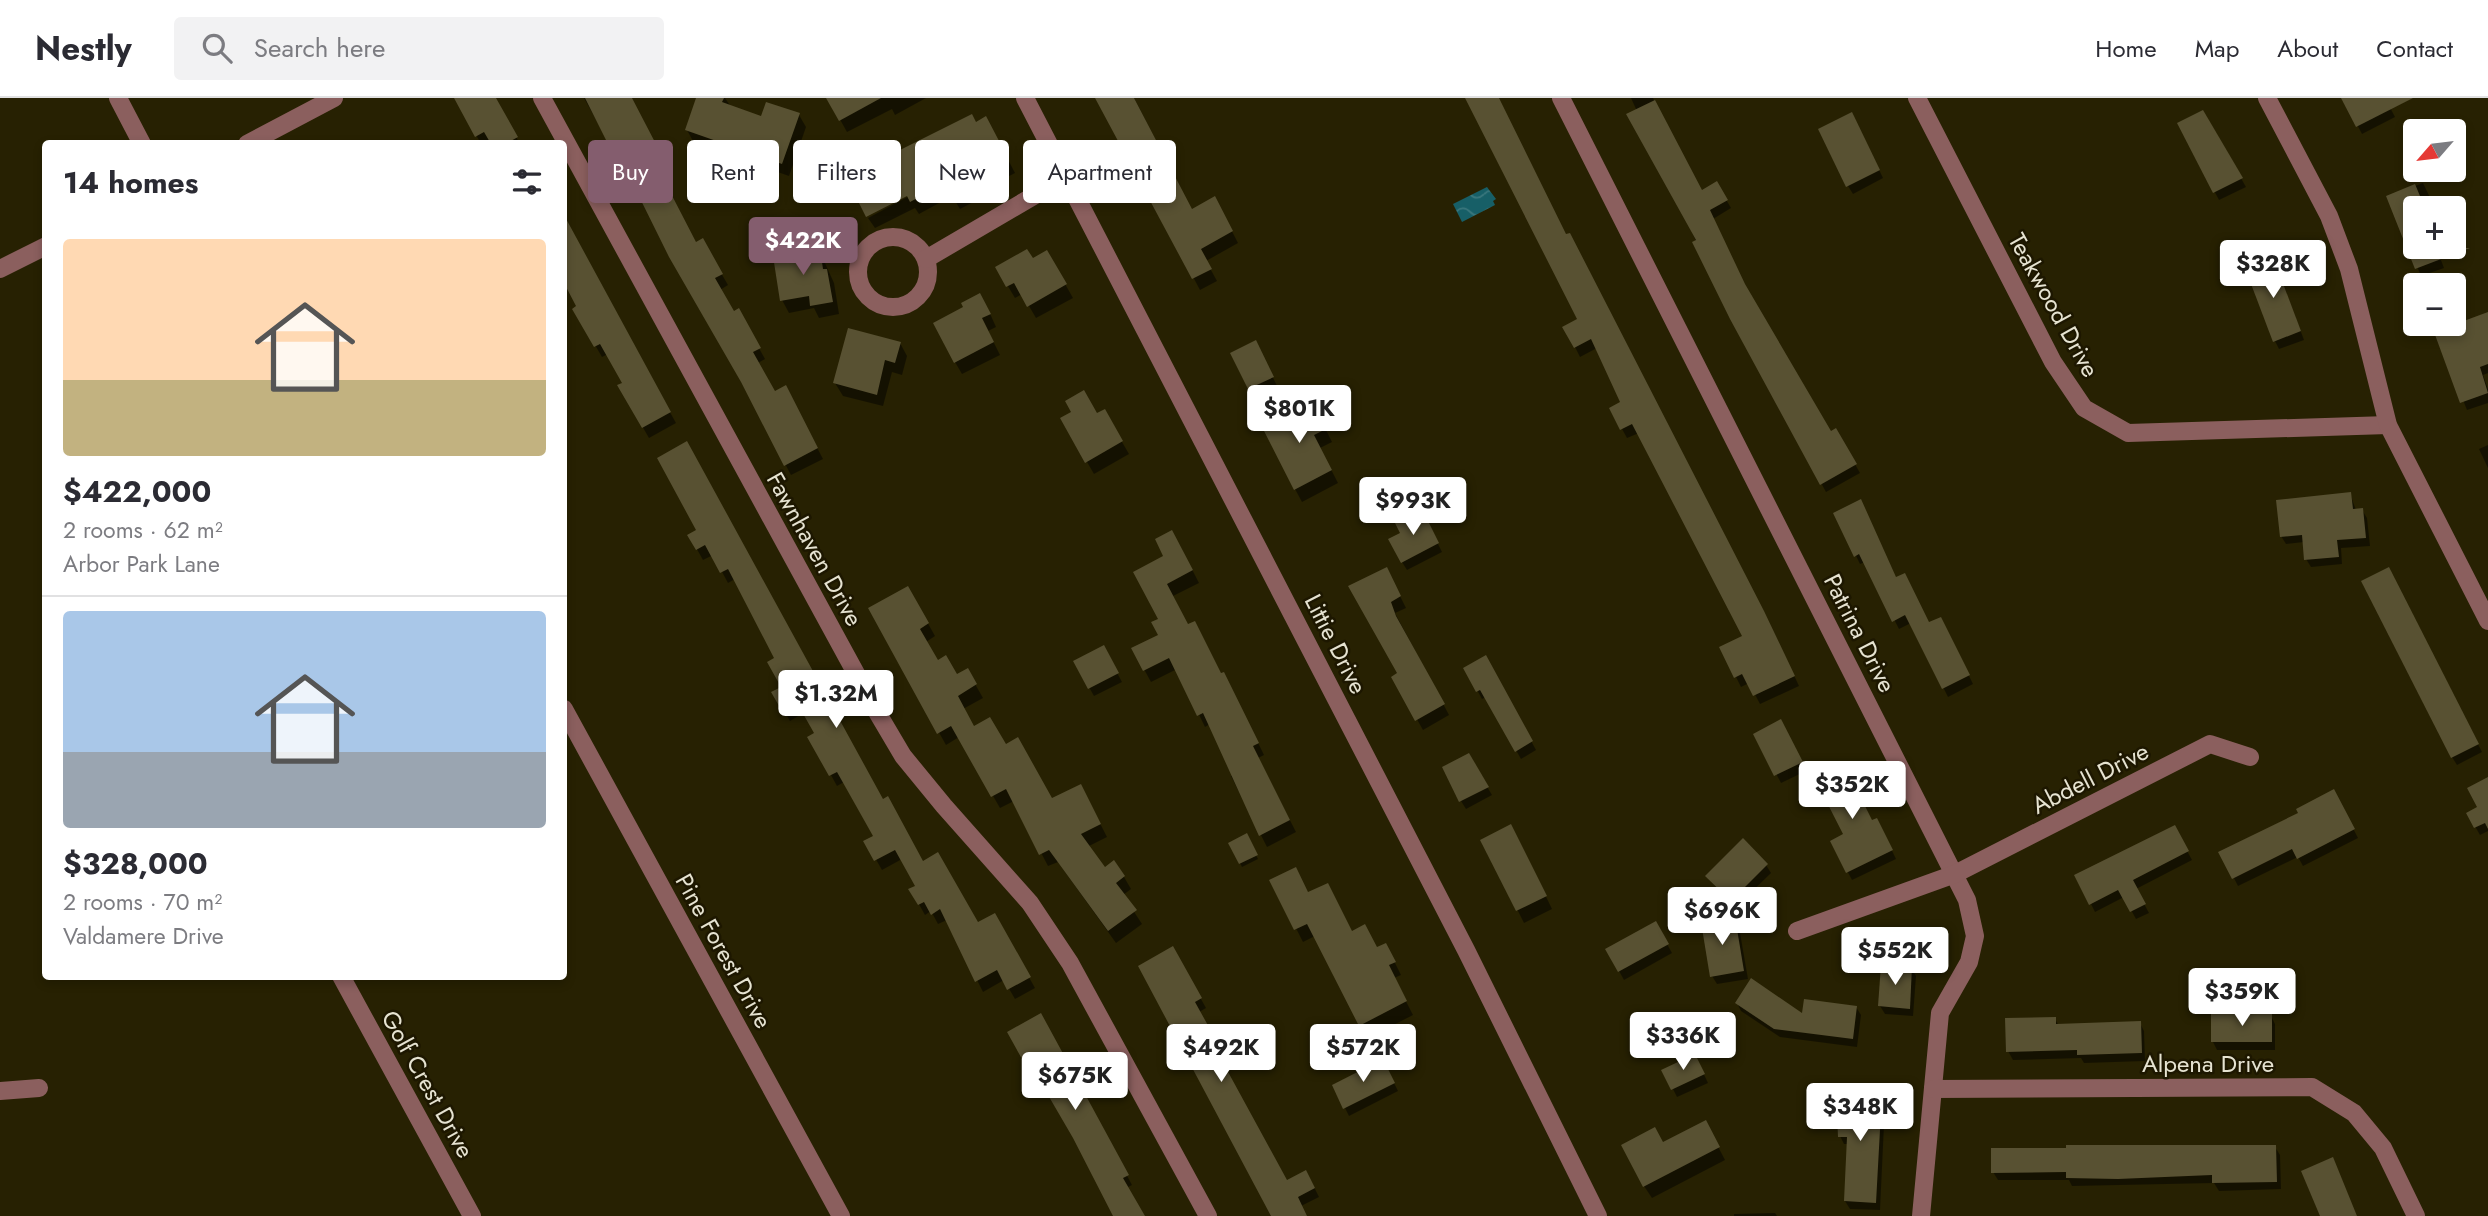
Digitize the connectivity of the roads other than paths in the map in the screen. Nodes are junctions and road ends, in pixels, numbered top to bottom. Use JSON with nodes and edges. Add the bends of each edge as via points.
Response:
{"nodes":[{"id":1,"x":118,"y":98,"type":"edge"},
{"id":2,"x":334,"y":98,"type":"edge"},
{"id":3,"x":542,"y":98,"type":"edge"},
{"id":4,"x":1025,"y":98,"type":"edge"},
{"id":5,"x":1561,"y":98,"type":"edge"},
{"id":6,"x":1917,"y":98,"type":"edge"},
{"id":7,"x":2267,"y":98,"type":"edge"},
{"id":8,"x":272,"y":138,"type":"edge"},
{"id":9,"x":140,"y":140,"type":"edge"},
{"id":10,"x":565,"y":140,"type":"edge"},
{"id":11,"x":1047,"y":140,"type":"edge"},
{"id":12,"x":567,"y":144,"type":"edge"},
{"id":13,"x":1023,"y":202,"type":"edge"},
{"id":14,"x":1079,"y":203,"type":"edge"},
{"id":15,"x":42,"y":248,"type":"edge"},
{"id":16,"x":926,"y":259,"type":"dead end"},
{"id":17,"x":0,"y":269,"type":"edge"},
{"id":18,"x":2388,"y":425,"type":"junction"},
{"id":19,"x":2488,"y":621,"type":"edge"},
{"id":20,"x":567,"y":714,"type":"edge"},
{"id":21,"x":2250,"y":757,"type":"dead end"},
{"id":22,"x":1955,"y":874,"type":"junction"},
{"id":23,"x":1797,"y":931,"type":"dead end"},
{"id":24,"x":343,"y":980,"type":"edge"},
{"id":25,"x":39,"y":1088,"type":"dead end"},
{"id":26,"x":1934,"y":1089,"type":"junction"},
{"id":27,"x":0,"y":1091,"type":"edge"},
{"id":28,"x":472,"y":1216,"type":"edge"},
{"id":29,"x":841,"y":1216,"type":"edge"},
{"id":30,"x":1208,"y":1216,"type":"edge"},
{"id":31,"x":1598,"y":1216,"type":"edge"},
{"id":32,"x":1921,"y":1216,"type":"edge"},
{"id":33,"x":2416,"y":1216,"type":"edge"}],
"edges":[{"from":1,"to":9,"type":"street"},
{"from":2,"to":8,"type":"street"},
{"from":3,"to":10,"type":"street","name":"Fawnhaven Drive"},
{"from":4,"to":11,"type":"street","name":"Littie Drive"},
{"from":5,"to":22,"type":"street","name":"Patrina Drive"},
{"from":6,"to":18,"type":"street","name":"Teakwood Drive","via":[[2053,362],[2084,408],[2128,433]]},
{"from":7,"to":18,"type":"street","via":[[2329,216],[2349,269]]},
{"from":12,"to":30,"type":"street","name":"Fawnhaven Drive","via":[[903,756],[1030,903],[1070,962]]},
{"from":13,"to":16,"type":"street"},
{"from":14,"to":31,"type":"street","name":"Littie Drive","via":[[1466,950]]},
{"from":15,"to":17,"type":"street"},
{"from":18,"to":19,"type":"street"},
{"from":20,"to":29,"type":"street","name":"Pine Forest Drive"},
{"from":21,"to":22,"type":"street","name":"Abdell Drive","via":[[2210,744]]},
{"from":22,"to":23,"type":"street","name":"Abdell Drive"},
{"from":22,"to":26,"type":"street","name":"Patrina Drive","via":[[1975,936],[1969,962],[1940,1013]]},
{"from":24,"to":28,"type":"street","name":"Golf Crest Drive"},
{"from":25,"to":27,"type":"street"},
{"from":26,"to":32,"type":"street","name":"Patrina Drive"},
{"from":26,"to":33,"type":"street","name":"Alpena Drive","via":[[2312,1087],[2354,1113],[2383,1148]]}]}
